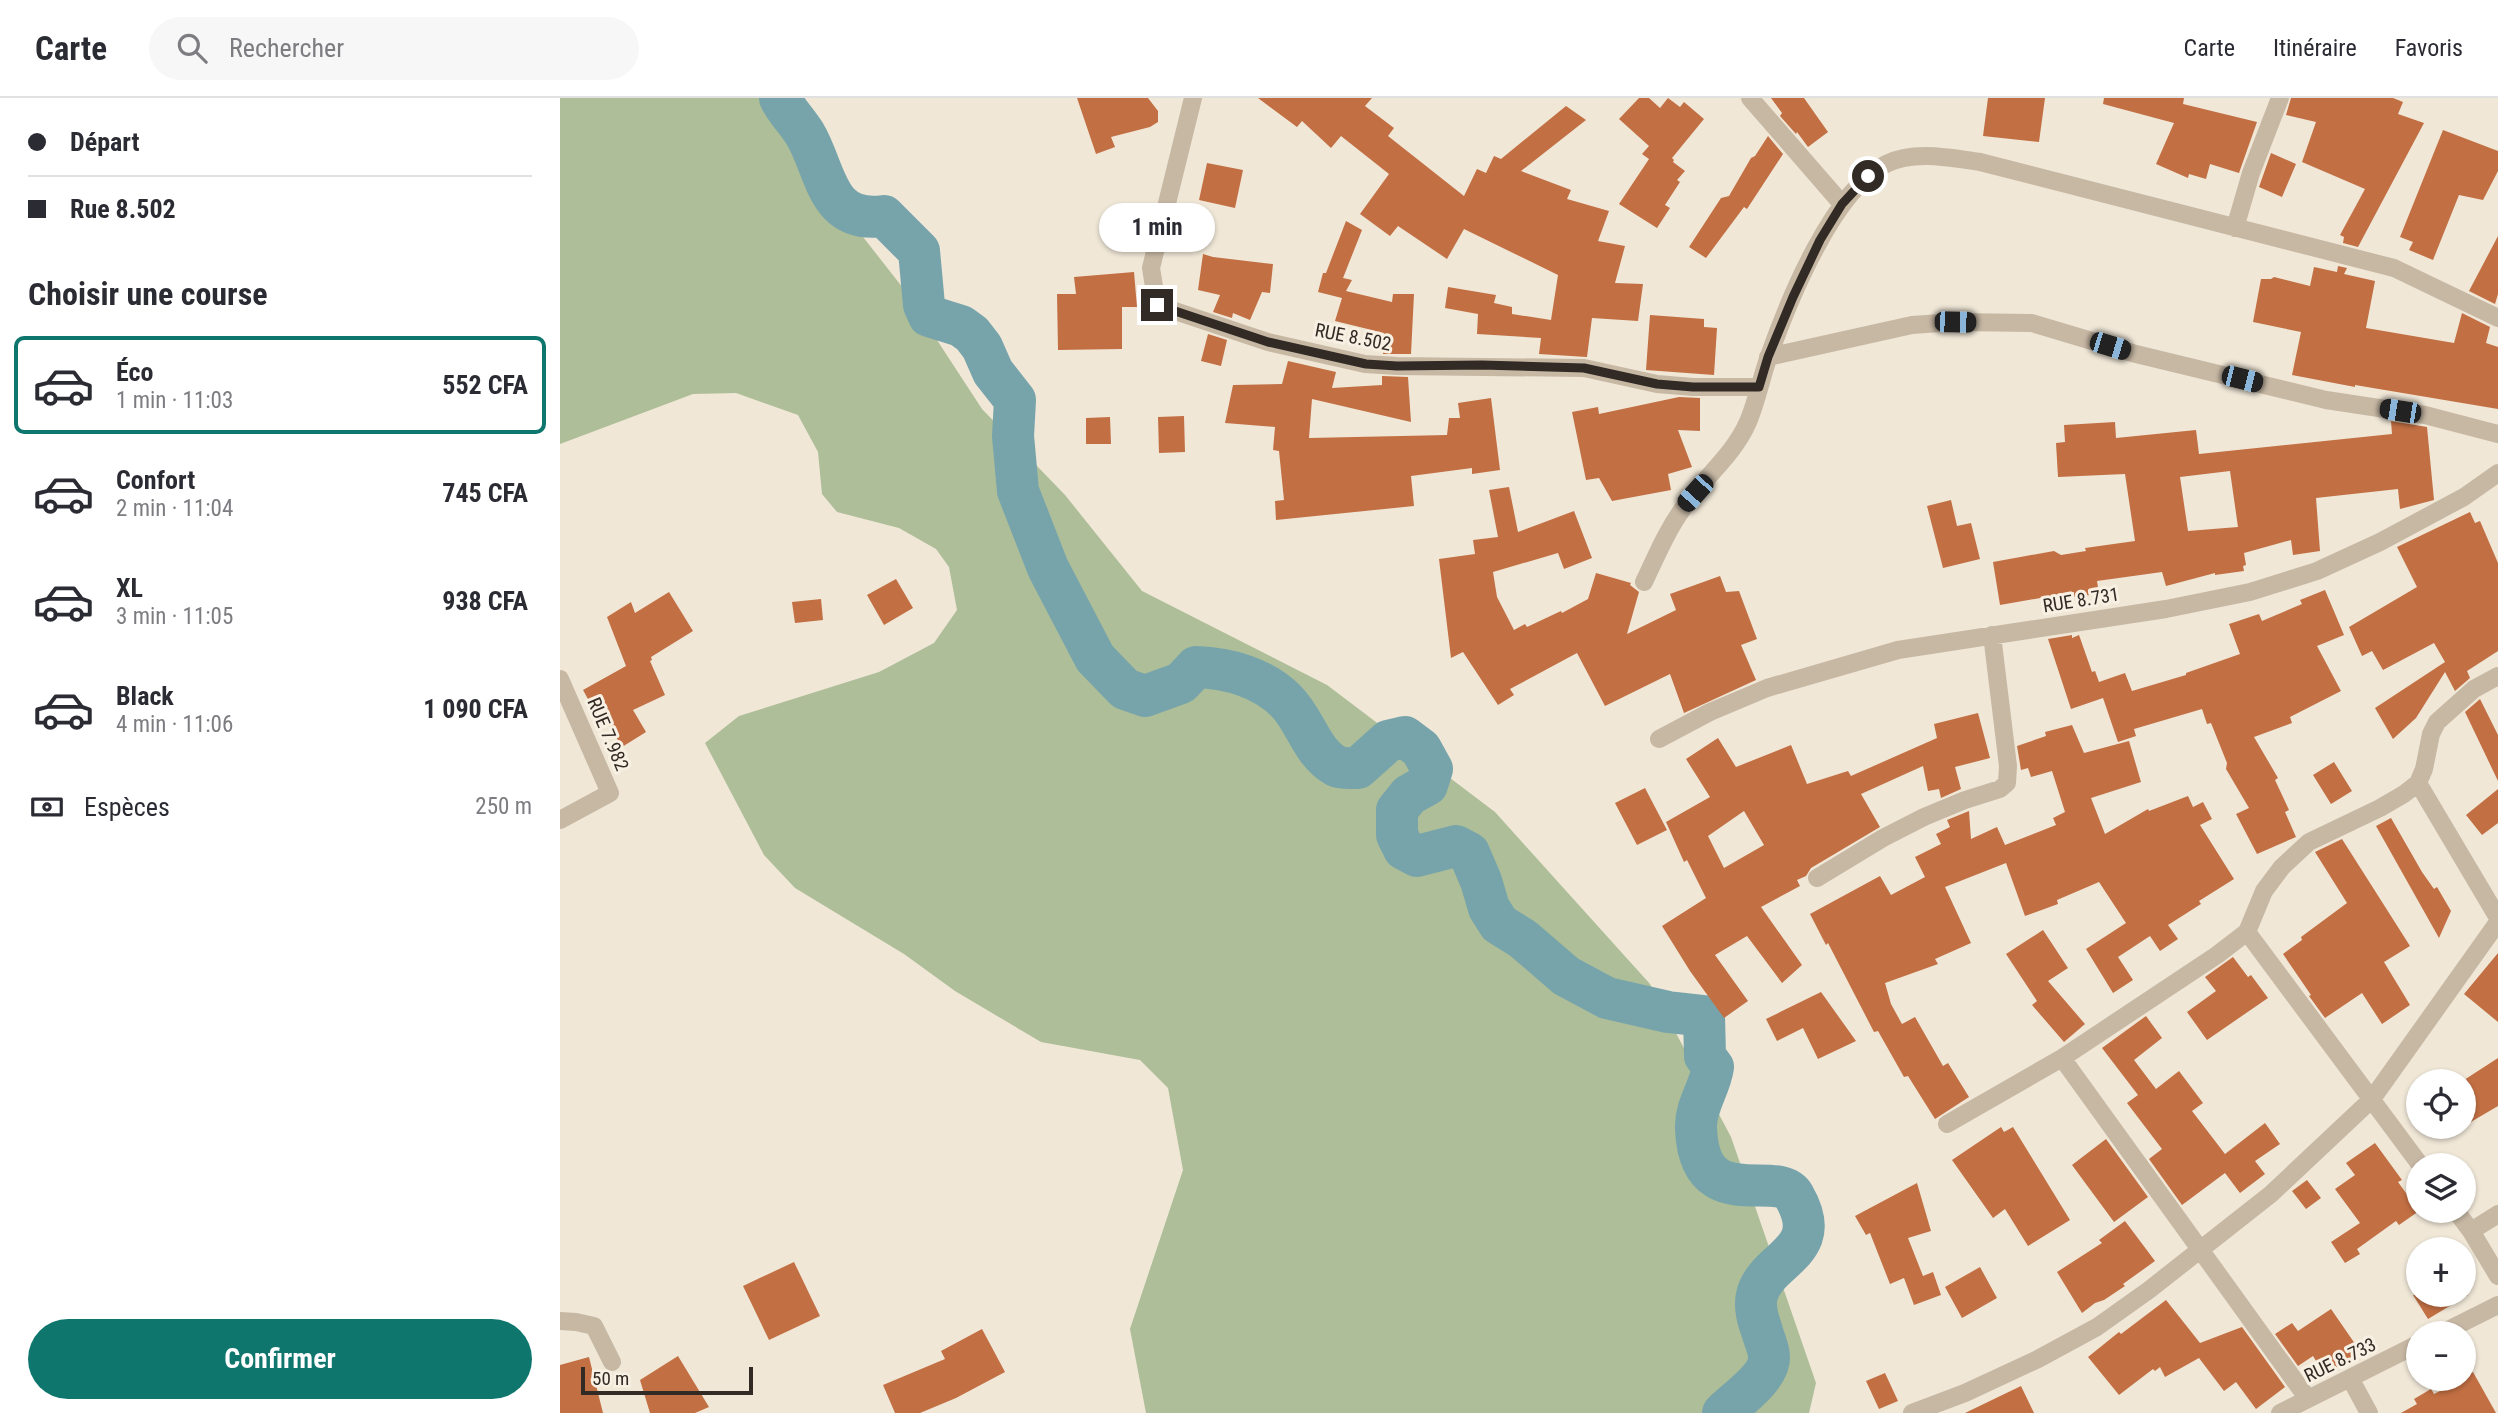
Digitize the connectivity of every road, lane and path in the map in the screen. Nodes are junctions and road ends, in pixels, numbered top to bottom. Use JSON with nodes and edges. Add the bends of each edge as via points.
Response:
{"nodes":[{"id":1,"x":1193,"y":98,"type":"edge"},
{"id":2,"x":1750,"y":98,"type":"edge"},
{"id":3,"x":2280,"y":98,"type":"edge"},
{"id":4,"x":1842,"y":204,"type":"junction"},
{"id":5,"x":2235,"y":228,"type":"junction"},
{"id":6,"x":2498,"y":318,"type":"edge"},
{"id":7,"x":1768,"y":357,"type":"junction"},
{"id":8,"x":1759,"y":387,"type":"junction"},
{"id":9,"x":2498,"y":434,"type":"edge"},
{"id":10,"x":2498,"y":473,"type":"edge"},
{"id":11,"x":1644,"y":582,"type":"dead end"},
{"id":12,"x":1992,"y":635,"type":"junction"},
{"id":13,"x":2498,"y":676,"type":"edge"},
{"id":14,"x":560,"y":679,"type":"edge"},
{"id":15,"x":1659,"y":739,"type":"dead end"},
{"id":16,"x":2418,"y":783,"type":"junction"},
{"id":17,"x":560,"y":820,"type":"edge"},
{"id":18,"x":1817,"y":878,"type":"dead end"},
{"id":19,"x":2498,"y":920,"type":"edge"},
{"id":20,"x":2247,"y":932,"type":"junction"},
{"id":21,"x":2062,"y":1058,"type":"junction"},
{"id":22,"x":2372,"y":1099,"type":"junction"},
{"id":23,"x":1947,"y":1124,"type":"dead end"},
{"id":24,"x":2411,"y":1153,"type":"edge"},
{"id":25,"x":2498,"y":1214,"type":"edge"},
{"id":26,"x":2465,"y":1223,"type":"edge"},
{"id":27,"x":2471,"y":1231,"type":"junction"},
{"id":28,"x":2201,"y":1250,"type":"junction"},
{"id":29,"x":2498,"y":1276,"type":"edge"},
{"id":30,"x":2498,"y":1305,"type":"edge"},
{"id":31,"x":560,"y":1321,"type":"edge"},
{"id":32,"x":2466,"y":1321,"type":"edge"},
{"id":33,"x":2406,"y":1350,"type":"edge"},
{"id":34,"x":612,"y":1363,"type":"dead end"},
{"id":35,"x":2350,"y":1378,"type":"junction"},
{"id":36,"x":2308,"y":1399,"type":"junction"},
{"id":37,"x":1912,"y":1413,"type":"edge"},
{"id":38,"x":2280,"y":1413,"type":"edge"},
{"id":39,"x":2368,"y":1413,"type":"edge"}],
"edges":[{"from":1,"to":8,"type":"street","name":"RUE 8.502","via":[[1151,268],[1157,305],[1268,342],[1366,364],[1584,368],[1657,384]]},
{"from":2,"to":4,"type":"street"},
{"from":3,"to":5,"type":"street"},
{"from":4,"to":5,"type":"street","via":[[1887,163],[1947,157]]},
{"from":4,"to":7,"type":"street","via":[[1820,240]]},
{"from":5,"to":6,"type":"street","via":[[2394,268]]},
{"from":7,"to":8,"type":"street"},
{"from":7,"to":9,"type":"street","via":[[1912,325],[2032,323],[2136,354],[2326,400],[2425,415]]},
{"from":8,"to":11,"type":"street","via":[[1737,444],[1685,504]]},
{"from":10,"to":12,"type":"street","name":"RUE 8.731","via":[[2381,542],[2317,571],[2238,595]]},
{"from":12,"to":15,"type":"street","name":"RUE 8.731","via":[[1898,650],[1767,688]]},
{"from":12,"to":18,"type":"street","via":[[2007,783],[1924,817]]},
{"from":13,"to":16,"type":"street","via":[[2474,689],[2437,722]]},
{"from":14,"to":17,"type":"street","name":"RUE 7.982","via":[[610,793]]},
{"from":16,"to":19,"type":"street"},
{"from":16,"to":20,"type":"street","via":[[2309,842],[2264,891]]},
{"from":19,"to":22,"type":"street"},
{"from":20,"to":21,"type":"street"},
{"from":20,"to":22,"type":"street"},
{"from":21,"to":23,"type":"street"},
{"from":21,"to":28,"type":"street"},
{"from":22,"to":24,"type":"street"},
{"from":22,"to":28,"type":"street","via":[[2270,1195]]},
{"from":25,"to":27,"type":"street"},
{"from":26,"to":27,"type":"street"},
{"from":27,"to":29,"type":"street"},
{"from":28,"to":36,"type":"street"},
{"from":28,"to":37,"type":"street","via":[[2097,1327],[1989,1382]]},
{"from":30,"to":32,"type":"street"},
{"from":31,"to":34,"type":"street","via":[[594,1326]]},
{"from":33,"to":35,"type":"street","name":"RUE 8.733"},
{"from":35,"to":36,"type":"street","name":"RUE 8.733"},
{"from":35,"to":39,"type":"street"},
{"from":36,"to":38,"type":"street","name":"RUE 8.733"}]}
